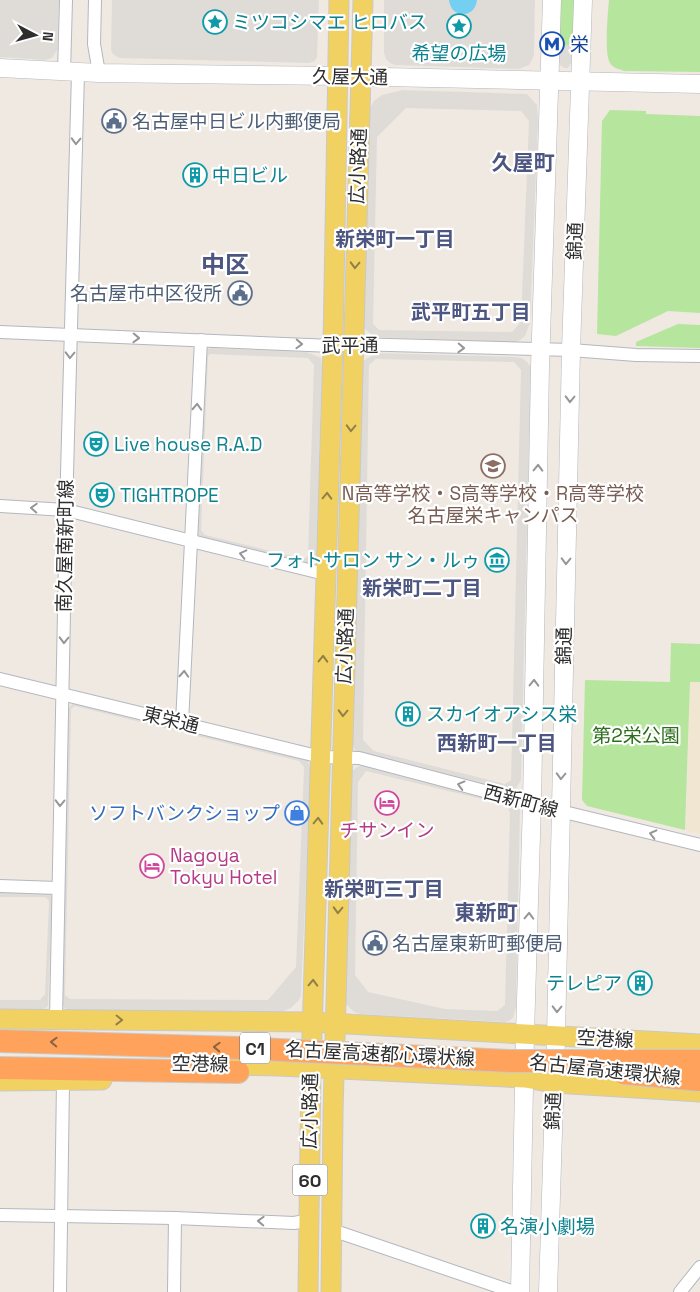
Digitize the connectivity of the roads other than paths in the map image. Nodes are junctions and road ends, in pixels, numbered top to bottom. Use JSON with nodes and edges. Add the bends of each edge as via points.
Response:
{"nodes":[{"id":1,"x":66,"y":0,"type":"edge"},
{"id":2,"x":95,"y":0,"type":"edge"},
{"id":3,"x":339,"y":0,"type":"edge"},
{"id":4,"x":363,"y":0,"type":"edge"},
{"id":5,"x":552,"y":0,"type":"edge"},
{"id":6,"x":583,"y":0,"type":"edge"},
{"id":7,"x":0,"y":68,"type":"edge"},
{"id":8,"x":71,"y":72,"type":"junction"},
{"id":9,"x":99,"y":73,"type":"junction"},
{"id":10,"x":339,"y":76,"type":"junction"},
{"id":11,"x":361,"y":77,"type":"junction"},
{"id":12,"x":549,"y":82,"type":"junction"},
{"id":13,"x":581,"y":82,"type":"junction"},
{"id":14,"x":700,"y":84,"type":"edge"},
{"id":15,"x":0,"y":332,"type":"edge"},
{"id":16,"x":71,"y":335,"type":"junction"},
{"id":17,"x":201,"y":340,"type":"junction"},
{"id":18,"x":353,"y":344,"type":"junction"},
{"id":19,"x":333,"y":346,"type":"junction"},
{"id":20,"x":540,"y":350,"type":"junction"},
{"id":21,"x":571,"y":350,"type":"junction"},
{"id":22,"x":700,"y":356,"type":"edge"},
{"id":23,"x":0,"y":506,"type":"edge"},
{"id":24,"x":66,"y":510,"type":"junction"},
{"id":25,"x":190,"y":541,"type":"junction"},
{"id":26,"x":325,"y":574,"type":"junction"},
{"id":27,"x":0,"y":679,"type":"edge"},
{"id":28,"x":63,"y":694,"type":"junction"},
{"id":29,"x":182,"y":723,"type":"junction"},
{"id":30,"x":321,"y":757,"type":"junction"},
{"id":31,"x":342,"y":759,"type":"junction"},
{"id":32,"x":532,"y":803,"type":"junction"},
{"id":33,"x":560,"y":811,"type":"junction"},
{"id":34,"x":700,"y":845,"type":"edge"},
{"id":35,"x":0,"y":886,"type":"edge"},
{"id":36,"x":57,"y":888,"type":"junction"},
{"id":37,"x":0,"y":1019,"type":"edge"},
{"id":38,"x":56,"y":1019,"type":"junction"},
{"id":39,"x":312,"y":1022,"type":"junction"},
{"id":40,"x":335,"y":1023,"type":"junction"},
{"id":41,"x":525,"y":1034,"type":"junction"},
{"id":42,"x":556,"y":1036,"type":"junction"},
{"id":43,"x":0,"y":1041,"type":"edge"},
{"id":44,"x":700,"y":1044,"type":"edge"},
{"id":45,"x":0,"y":1060,"type":"edge"},
{"id":46,"x":510,"y":1061,"type":"junction"},
{"id":47,"x":700,"y":1061,"type":"edge"},
{"id":48,"x":262,"y":1065,"type":"junction"},
{"id":49,"x":311,"y":1067,"type":"junction"},
{"id":50,"x":0,"y":1068,"type":"edge"},
{"id":51,"x":335,"y":1068,"type":"junction"},
{"id":52,"x":238,"y":1072,"type":"junction"},
{"id":53,"x":525,"y":1078,"type":"junction"},
{"id":54,"x":700,"y":1080,"type":"edge"},
{"id":55,"x":0,"y":1081,"type":"edge"},
{"id":56,"x":63,"y":1081,"type":"junction"},
{"id":57,"x":554,"y":1083,"type":"junction"},
{"id":58,"x":700,"y":1092,"type":"edge"},
{"id":59,"x":0,"y":1215,"type":"edge"},
{"id":60,"x":61,"y":1216,"type":"junction"},
{"id":61,"x":175,"y":1218,"type":"junction"},
{"id":62,"x":310,"y":1220,"type":"junction"},
{"id":63,"x":332,"y":1230,"type":"junction"},
{"id":64,"x":700,"y":1267,"type":"edge"},
{"id":65,"x":60,"y":1292,"type":"edge"},
{"id":66,"x":174,"y":1292,"type":"edge"},
{"id":67,"x":308,"y":1292,"type":"edge"},
{"id":68,"x":331,"y":1292,"type":"edge"},
{"id":69,"x":514,"y":1292,"type":"edge"},
{"id":70,"x":520,"y":1292,"type":"edge"},
{"id":71,"x":548,"y":1292,"type":"edge"},
{"id":72,"x":680,"y":1292,"type":"edge"}],
"edges":[{"from":1,"to":8,"type":"street","name":"南久屋南新町線"},
{"from":2,"to":9,"type":"street","via":[[94,44]]},
{"from":3,"to":10,"type":"main road","name":"広小路通","number":"60"},
{"from":4,"to":11,"type":"main road","name":"広小路通","number":"60"},
{"from":5,"to":12,"type":"street","name":"錦通"},
{"from":6,"to":13,"type":"street","name":"錦通"},
{"from":7,"to":8,"type":"street","name":"久屋大通"},
{"from":8,"to":9,"type":"street","name":"久屋大通"},
{"from":8,"to":16,"type":"street","name":"南久屋南新町線","one_way":true},
{"from":9,"to":10,"type":"street","name":"久屋大通"},
{"from":10,"to":11,"type":"street","name":"久屋大通"},
{"from":10,"to":19,"type":"main road","name":"広小路通","number":"60"},
{"from":11,"to":12,"type":"street","name":"久屋大通"},
{"from":11,"to":18,"type":"main road","name":"広小路通","number":"60","one_way":true},
{"from":12,"to":13,"type":"street","name":"久屋大通"},
{"from":12,"to":20,"type":"street","name":"錦通"},
{"from":13,"to":14,"type":"street","name":"久屋大通"},
{"from":13,"to":21,"type":"street","name":"錦通"},
{"from":15,"to":16,"type":"street","name":"武平通"},
{"from":16,"to":17,"type":"street","name":"武平通","one_way":true},
{"from":16,"to":24,"type":"street","name":"南久屋南新町線","one_way":true},
{"from":17,"to":19,"type":"street","name":"武平通","one_way":true},
{"from":25,"to":17,"type":"street","one_way":true},
{"from":18,"to":19,"type":"street","name":"武平通"},
{"from":18,"to":20,"type":"street","name":"武平通","one_way":true},
{"from":18,"to":31,"type":"main road","name":"広小路通","number":"60","one_way":true},
{"from":26,"to":19,"type":"main road","name":"広小路通","number":"60","one_way":true},
{"from":20,"to":21,"type":"street","name":"武平通"},
{"from":32,"to":20,"type":"street","name":"錦通","one_way":true},
{"from":21,"to":22,"type":"street","name":"武平通"},
{"from":21,"to":33,"type":"street","name":"錦通","one_way":true},
{"from":24,"to":23,"type":"street","one_way":true},
{"from":24,"to":25,"type":"street"},
{"from":24,"to":28,"type":"street","name":"南久屋南新町線","one_way":true},
{"from":26,"to":25,"type":"street","one_way":true},
{"from":29,"to":25,"type":"street","one_way":true},
{"from":30,"to":26,"type":"main road","name":"広小路通","number":"60","one_way":true},
{"from":27,"to":28,"type":"street","name":"東栄通"},
{"from":28,"to":29,"type":"street","name":"東栄通"},
{"from":28,"to":36,"type":"street","name":"南久屋南新町線","one_way":true},
{"from":29,"to":30,"type":"street","name":"東栄通"},
{"from":30,"to":31,"type":"street","name":"東栄通"},
{"from":39,"to":30,"type":"main road","name":"広小路通","number":"60","one_way":true},
{"from":32,"to":31,"type":"street","name":"西新町線","one_way":true,"via":[[359,758]]},
{"from":31,"to":40,"type":"main road","name":"広小路通","number":"60","one_way":true},
{"from":32,"to":33,"type":"street","name":"西新町線"},
{"from":41,"to":32,"type":"street","name":"錦通","one_way":true},
{"from":34,"to":33,"type":"street","name":"西新町線","one_way":true},
{"from":33,"to":42,"type":"street","name":"錦通","one_way":true},
{"from":35,"to":36,"type":"street"},
{"from":36,"to":38,"type":"street","name":"南久屋南新町線"},
{"from":37,"to":38,"type":"main road","name":"空港線"},
{"from":38,"to":39,"type":"main road","name":"空港線","one_way":true},
{"from":39,"to":40,"type":"main road","name":"空港線"},
{"from":39,"to":49,"type":"main road","name":"広小路通","number":"60"},
{"from":40,"to":41,"type":"main road","name":"空港線"},
{"from":40,"to":51,"type":"main road","name":"広小路通","number":"60"},
{"from":41,"to":42,"type":"main road","name":"空港線"},
{"from":41,"to":53,"type":"street","name":"錦通"},
{"from":42,"to":44,"type":"main road","name":"空港線"},
{"from":42,"to":57,"type":"street","name":"錦通"},
{"from":46,"to":43,"type":"highway","name":"名古屋高速都心環状線","number":"C1","one_way":true,"bridge":true,"via":[[250,1048]]},
{"from":45,"to":48,"type":"main road","name":"空港線"},
{"from":46,"to":47,"type":"highway","name":"名古屋高速都心環状線","number":"C1","bridge":true},
{"from":46,"to":54,"type":"highway","name":"名古屋高速環状線","number":"C1","bridge":true},
{"from":48,"to":49,"type":"main road","name":"空港線"},
{"from":48,"to":52,"type":"main road","via":[[251,1072]]},
{"from":49,"to":51,"type":"main road","name":"空港線"},
{"from":49,"to":62,"type":"main road","name":"広小路通","number":"60"},
{"from":50,"to":52,"type":"highway"},
{"from":51,"to":53,"type":"main road","name":"空港線"},
{"from":51,"to":63,"type":"main road","name":"広小路通","number":"60"},
{"from":52,"to":56,"type":"main road","via":[[226,1079]]},
{"from":53,"to":57,"type":"main road","name":"空港線"},
{"from":53,"to":70,"type":"street","name":"錦通"},
{"from":55,"to":56,"type":"main road"},
{"from":56,"to":60,"type":"street"},
{"from":57,"to":58,"type":"main road","name":"空港線"},
{"from":57,"to":71,"type":"street","name":"錦通"},
{"from":59,"to":60,"type":"street"},
{"from":60,"to":61,"type":"street"},
{"from":60,"to":65,"type":"street"},
{"from":62,"to":61,"type":"street","one_way":true,"via":[[294,1223]]},
{"from":61,"to":66,"type":"street"},
{"from":62,"to":67,"type":"main road","name":"広小路通","number":"60"},
{"from":63,"to":68,"type":"main road","name":"広小路通","number":"60"},
{"from":63,"to":69,"type":"street"},
{"from":64,"to":72,"type":"street"}]}
